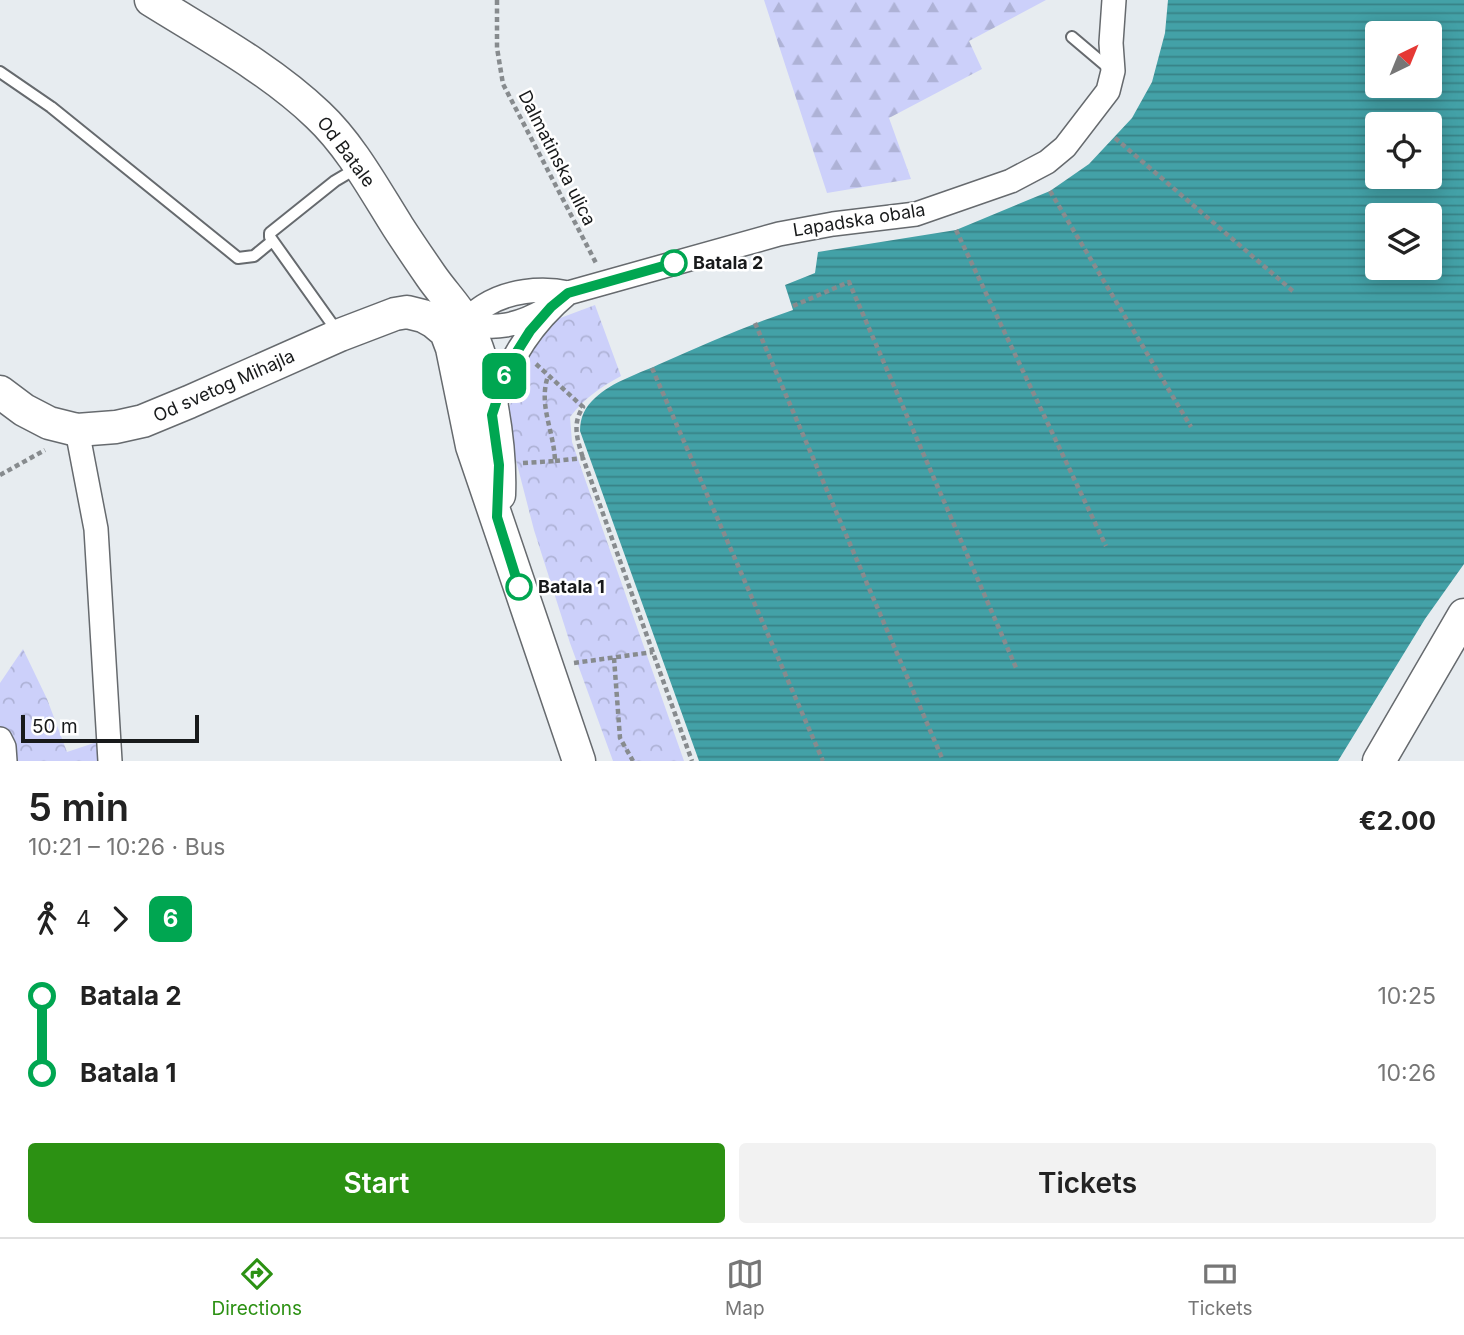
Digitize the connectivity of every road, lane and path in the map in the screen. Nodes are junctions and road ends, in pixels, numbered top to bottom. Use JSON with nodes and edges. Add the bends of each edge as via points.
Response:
{"nodes":[{"id":1,"x":151,"y":0,"type":"edge"},
{"id":2,"x":497,"y":0,"type":"edge"},
{"id":3,"x":1114,"y":0,"type":"edge"},
{"id":4,"x":1072,"y":37,"type":"dead end"},
{"id":5,"x":1113,"y":71,"type":"junction"},
{"id":6,"x":0,"y":72,"type":"edge"},
{"id":7,"x":1115,"y":138,"type":"dead end"},
{"id":8,"x":359,"y":166,"type":"junction"},
{"id":9,"x":1050,"y":191,"type":"dead end"},
{"id":10,"x":956,"y":230,"type":"dead end"},
{"id":11,"x":271,"y":242,"type":"junction"},
{"id":12,"x":412,"y":249,"type":"junction"},
{"id":13,"x":606,"y":282,"type":"junction"},
{"id":14,"x":1294,"y":292,"type":"dead end"},
{"id":15,"x":560,"y":300,"type":"junction"},
{"id":16,"x":793,"y":306,"type":"dead end"},
{"id":17,"x":394,"y":314,"type":"junction"},
{"id":18,"x":755,"y":323,"type":"dead end"},
{"id":19,"x":455,"y":327,"type":"junction"},
{"id":20,"x":340,"y":335,"type":"junction"},
{"id":21,"x":652,"y":368,"type":"dead end"},
{"id":22,"x":0,"y":392,"type":"edge"},
{"id":23,"x":492,"y":415,"type":"junction"},
{"id":24,"x":1191,"y":426,"type":"dead end"},
{"id":25,"x":77,"y":430,"type":"junction"},
{"id":26,"x":583,"y":458,"type":"junction"},
{"id":27,"x":555,"y":461,"type":"junction"},
{"id":28,"x":515,"y":464,"type":"dead end"},
{"id":29,"x":0,"y":475,"type":"edge"},
{"id":30,"x":497,"y":517,"type":"junction"},
{"id":31,"x":1106,"y":546,"type":"dead end"},
{"id":32,"x":1464,"y":615,"type":"edge"},
{"id":33,"x":653,"y":652,"type":"junction"},
{"id":34,"x":567,"y":654,"type":"dead end"},
{"id":35,"x":614,"y":658,"type":"junction"},
{"id":36,"x":1017,"y":670,"type":"dead end"},
{"id":37,"x":0,"y":739,"type":"edge"},
{"id":38,"x":942,"y":758,"type":"dead end"},
{"id":39,"x":5,"y":761,"type":"edge"},
{"id":40,"x":110,"y":761,"type":"edge"},
{"id":41,"x":579,"y":761,"type":"edge"},
{"id":42,"x":633,"y":761,"type":"edge"},
{"id":43,"x":692,"y":761,"type":"edge"},
{"id":44,"x":823,"y":761,"type":"edge"},
{"id":45,"x":1379,"y":761,"type":"edge"}],
"edges":[{"from":1,"to":8,"type":"main road","name":"Od Batale","via":[[248,62],[316,113]]},
{"from":2,"to":13,"type":"path","name":"Dalmatinska ulica","via":[[503,84]]},
{"from":3,"to":5,"type":"street","name":"Lapadska obala"},
{"from":4,"to":5,"type":"lane"},
{"from":5,"to":13,"type":"street","name":"Lapadska obala","via":[[1108,91],[1065,147],[1011,181],[916,214],[779,234]]},
{"from":6,"to":11,"type":"lane","via":[[51,107],[239,258],[254,256]]},
{"from":7,"to":14,"type":"path"},
{"from":8,"to":11,"type":"lane","via":[[270,233]]},
{"from":8,"to":12,"type":"main road","name":"Od Batale"},
{"from":9,"to":24,"type":"path"},
{"from":10,"to":31,"type":"path"},
{"from":11,"to":20,"type":"lane"},
{"from":12,"to":17,"type":"main road","via":[[413,285]]},
{"from":12,"to":19,"type":"main road","name":"Od Batale"},
{"from":13,"to":15,"type":"street","name":"Lapadska obala"},
{"from":15,"to":19,"type":"street","name":"Lapadska obala","via":[[527,320],[502,327]]},
{"from":15,"to":23,"type":"street","via":[[530,331],[508,366]]},
{"from":16,"to":36,"type":"path","via":[[849,282]]},
{"from":17,"to":19,"type":"main road","name":"Od svetog Mihajla","via":[[407,312]]},
{"from":17,"to":20,"type":"main road","name":"Od svetog Mihajla"},
{"from":18,"to":38,"type":"path"},
{"from":19,"to":23,"type":"main road","via":[[482,368]]},
{"from":19,"to":30,"type":"main road","via":[[454,356],[472,446]]},
{"from":20,"to":25,"type":"main road","name":"Od svetog Mihajla","via":[[143,421]]},
{"from":21,"to":44,"type":"path"},
{"from":22,"to":25,"type":"main road","name":"Od svetog Mihajla","via":[[24,411]]},
{"from":23,"to":30,"type":"main road","via":[[499,465]]},
{"from":25,"to":29,"type":"path"},
{"from":25,"to":40,"type":"street","via":[[96,529]]},
{"from":26,"to":27,"type":"path"},
{"from":26,"to":27,"type":"path","via":[[576,419],[583,407],[548,376],[546,419]]},
{"from":26,"to":33,"type":"path"},
{"from":27,"to":28,"type":"path"},
{"from":30,"to":41,"type":"main road"},
{"from":32,"to":45,"type":"main road"},
{"from":33,"to":35,"type":"path"},
{"from":33,"to":43,"type":"path"},
{"from":34,"to":35,"type":"path","via":[[570,663]]},
{"from":35,"to":42,"type":"path","via":[[620,738]]},
{"from":37,"to":39,"type":"street"}]}
